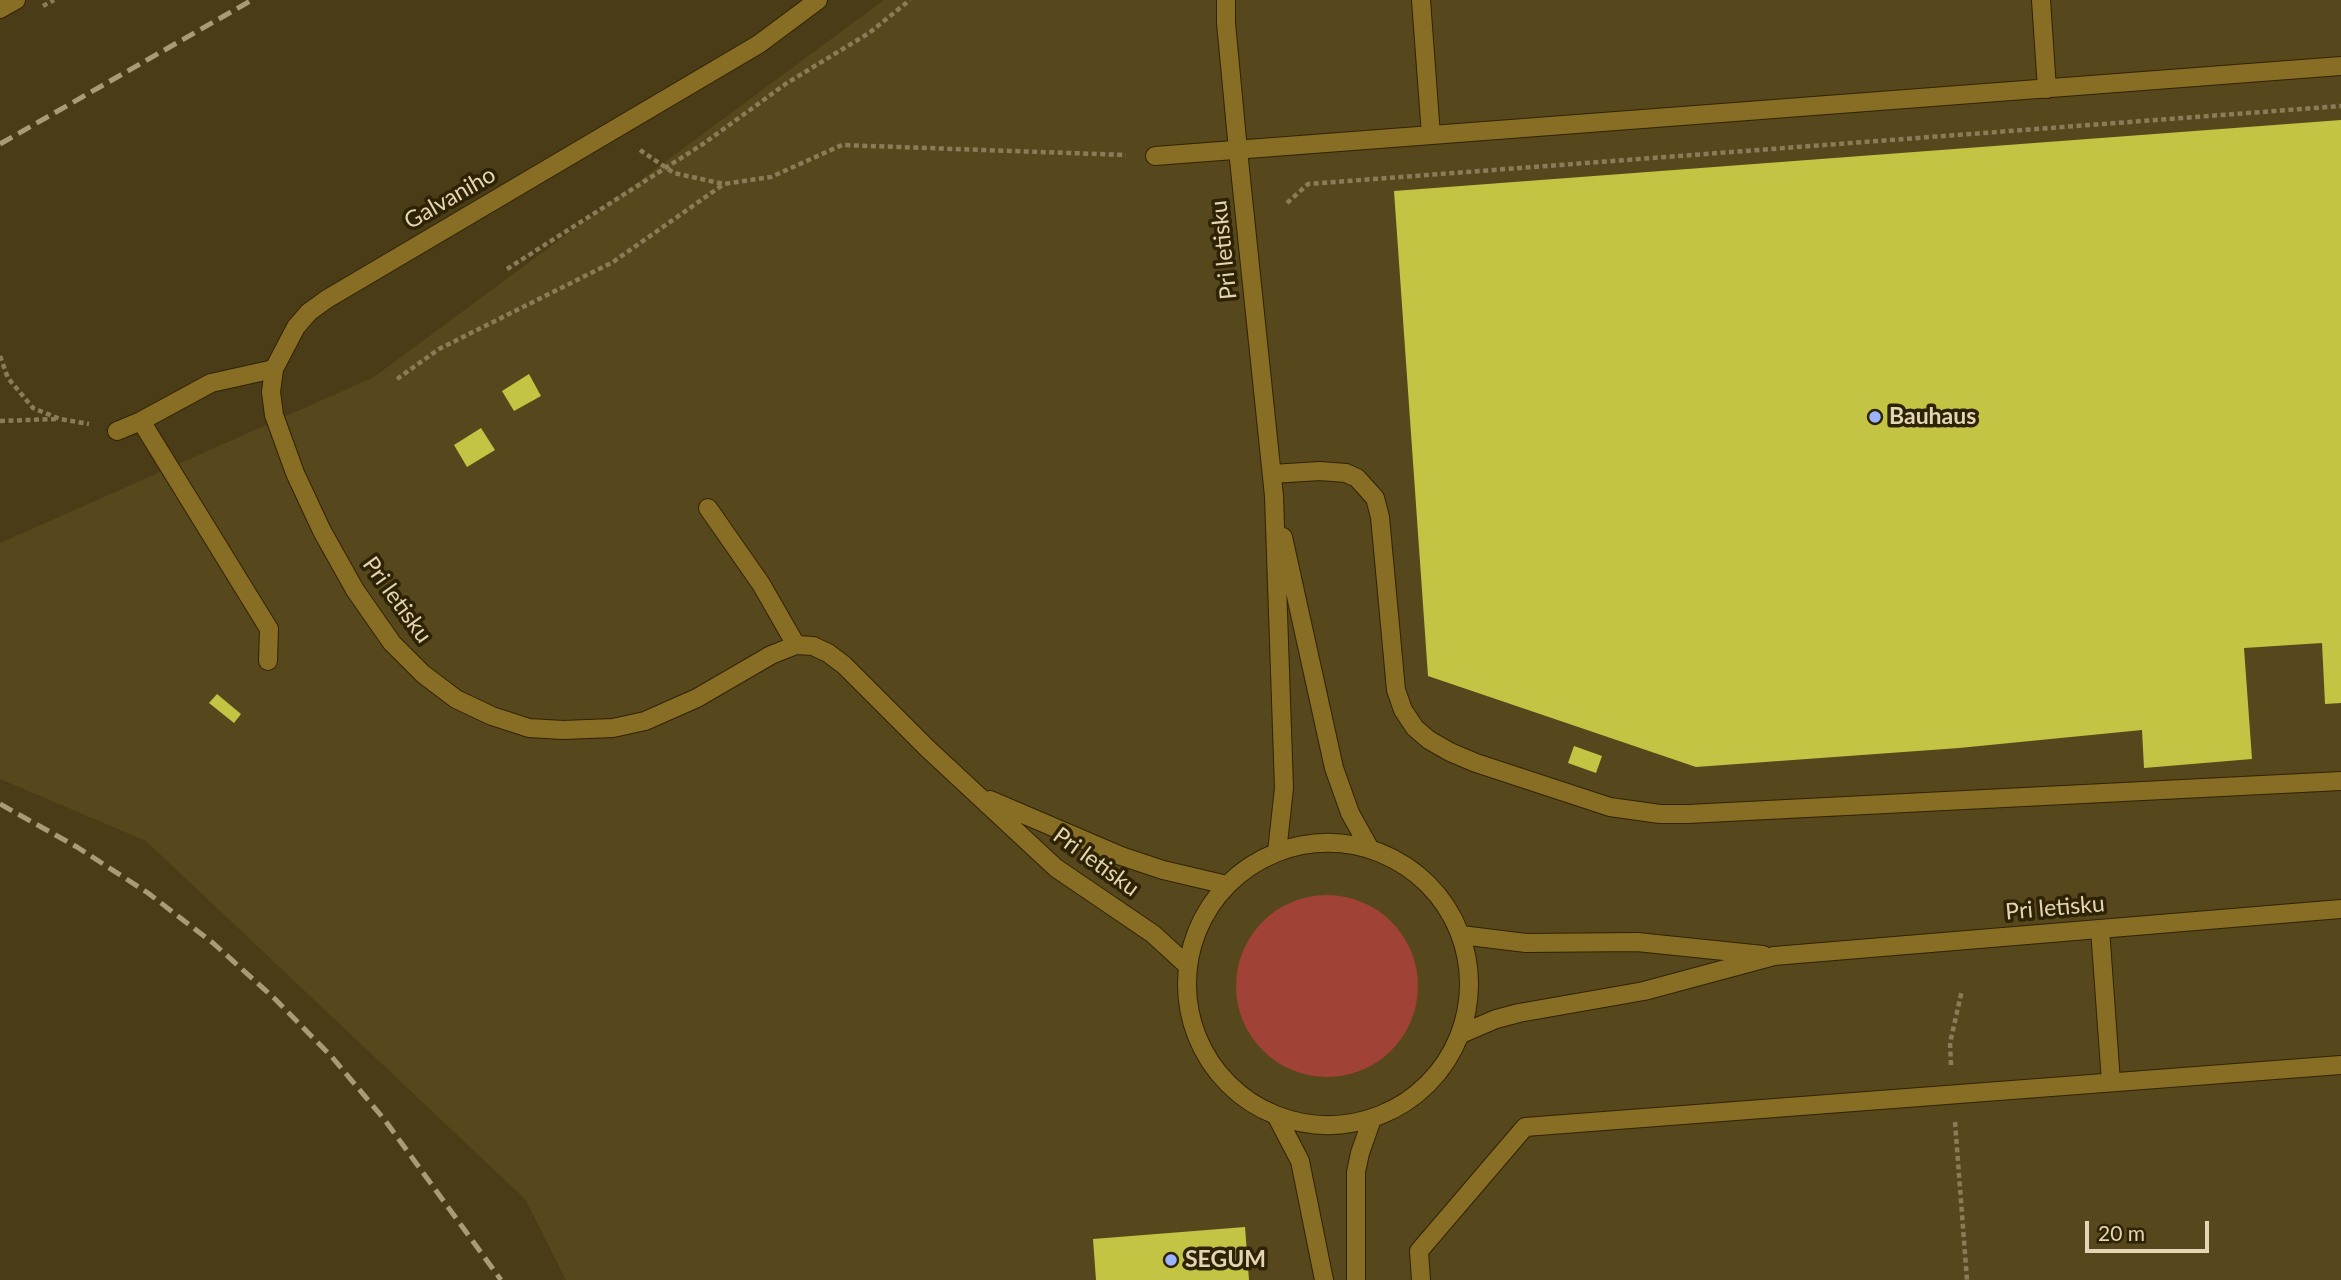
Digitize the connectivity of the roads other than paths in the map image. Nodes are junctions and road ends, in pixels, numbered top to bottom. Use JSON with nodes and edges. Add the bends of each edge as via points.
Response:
{"nodes":[{"id":1,"x":16,"y":0,"type":"edge"},
{"id":2,"x":818,"y":0,"type":"edge"},
{"id":3,"x":1226,"y":0,"type":"edge"},
{"id":4,"x":1421,"y":0,"type":"edge"},
{"id":5,"x":2041,"y":0,"type":"edge"},
{"id":6,"x":0,"y":9,"type":"edge"},
{"id":7,"x":2341,"y":66,"type":"edge"},
{"id":8,"x":2047,"y":89,"type":"junction"},
{"id":9,"x":1431,"y":135,"type":"junction"},
{"id":10,"x":1238,"y":150,"type":"junction"},
{"id":11,"x":1155,"y":156,"type":"road end"},
{"id":12,"x":274,"y":369,"type":"junction"},
{"id":13,"x":141,"y":421,"type":"junction"},
{"id":14,"x":117,"y":431,"type":"road end"},
{"id":15,"x":1272,"y":474,"type":"junction"},
{"id":16,"x":1274,"y":496,"type":"junction"},
{"id":17,"x":708,"y":508,"type":"dead end"},
{"id":18,"x":796,"y":645,"type":"junction"},
{"id":19,"x":268,"y":661,"type":"dead end"},
{"id":20,"x":2341,"y":781,"type":"edge"},
{"id":21,"x":977,"y":794,"type":"junction"},
{"id":22,"x":1370,"y":849,"type":"junction"},
{"id":23,"x":1277,"y":852,"type":"junction"},
{"id":24,"x":1227,"y":885,"type":"junction"},
{"id":25,"x":2341,"y":909,"type":"edge"},
{"id":26,"x":2100,"y":929,"type":"junction"},
{"id":27,"x":1461,"y":935,"type":"junction"},
{"id":28,"x":1773,"y":956,"type":"junction"},
{"id":29,"x":1188,"y":966,"type":"junction"},
{"id":30,"x":1461,"y":1034,"type":"junction"},
{"id":31,"x":2341,"y":1065,"type":"edge"},
{"id":32,"x":2111,"y":1082,"type":"junction"},
{"id":33,"x":1277,"y":1117,"type":"junction"},
{"id":34,"x":1372,"y":1119,"type":"junction"},
{"id":35,"x":1324,"y":1280,"type":"edge"},
{"id":36,"x":1356,"y":1280,"type":"edge"},
{"id":37,"x":1421,"y":1280,"type":"edge"}],
"edges":[{"from":1,"to":6,"type":"street"},
{"from":2,"to":12,"type":"street","name":"Galvaniho","via":[[759,44],[327,299],[296,327]]},
{"from":3,"to":10,"type":"street","name":"Pri letisku"},
{"from":4,"to":9,"type":"street"},
{"from":5,"to":8,"type":"street"},
{"from":7,"to":8,"type":"street"},
{"from":8,"to":9,"type":"street"},
{"from":9,"to":10,"type":"street"},
{"from":10,"to":11,"type":"street"},
{"from":10,"to":15,"type":"street","name":"Pri letisku"},
{"from":12,"to":13,"type":"street","via":[[211,383]]},
{"from":12,"to":18,"type":"street","name":"Pri letisku","via":[[274,415],[322,531],[392,643],[456,699],[529,728],[613,728],[645,721],[697,698]]},
{"from":13,"to":14,"type":"street"},
{"from":13,"to":19,"type":"street","via":[[269,629]]},
{"from":15,"to":16,"type":"street","name":"Pri letisku"},
{"from":15,"to":20,"type":"street","via":[[1346,473],[1375,498],[1396,690],[1415,728],[1476,763],[1602,805],[1688,814]]},
{"from":16,"to":22,"type":"street","name":"Pri letisku","via":[[1334,768],[1350,813]]},
{"from":16,"to":23,"type":"street","name":"Pri letisku","via":[[1283,788]]},
{"from":17,"to":18,"type":"street","via":[[761,584]]},
{"from":18,"to":21,"type":"street","name":"Pri letisku","via":[[813,646],[844,665]]},
{"from":21,"to":24,"type":"street","name":"Pri letisku","via":[[1121,856]]},
{"from":21,"to":29,"type":"street","name":"Pri letisku","via":[[1056,869],[1153,934]]},
{"from":22,"to":23,"type":"street","via":[[1324,843]]},
{"from":22,"to":27,"type":"street","via":[[1427,882],[1453,916]]},
{"from":23,"to":24,"type":"street"},
{"from":24,"to":29,"type":"street","via":[[1201,922]]},
{"from":25,"to":26,"type":"street","name":"Pri letisku"},
{"from":26,"to":28,"type":"street","name":"Pri letisku"},
{"from":26,"to":32,"type":"street"},
{"from":27,"to":28,"type":"street","name":"Pri letisku","via":[[1526,943],[1637,942]]},
{"from":27,"to":30,"type":"street","via":[[1470,985]]},
{"from":28,"to":30,"type":"street","name":"Pri letisku","via":[[1644,991],[1496,1019]]},
{"from":29,"to":33,"type":"street","via":[[1190,1013],[1207,1057],[1237,1093]]},
{"from":30,"to":34,"type":"street","via":[[1435,1078],[1396,1109]]},
{"from":31,"to":32,"type":"street"},
{"from":32,"to":37,"type":"street","via":[[1525,1127],[1419,1251]]},
{"from":33,"to":34,"type":"street","via":[[1324,1126]]},
{"from":33,"to":35,"type":"street","via":[[1300,1161]]},
{"from":34,"to":36,"type":"street","via":[[1356,1172]]}]}
